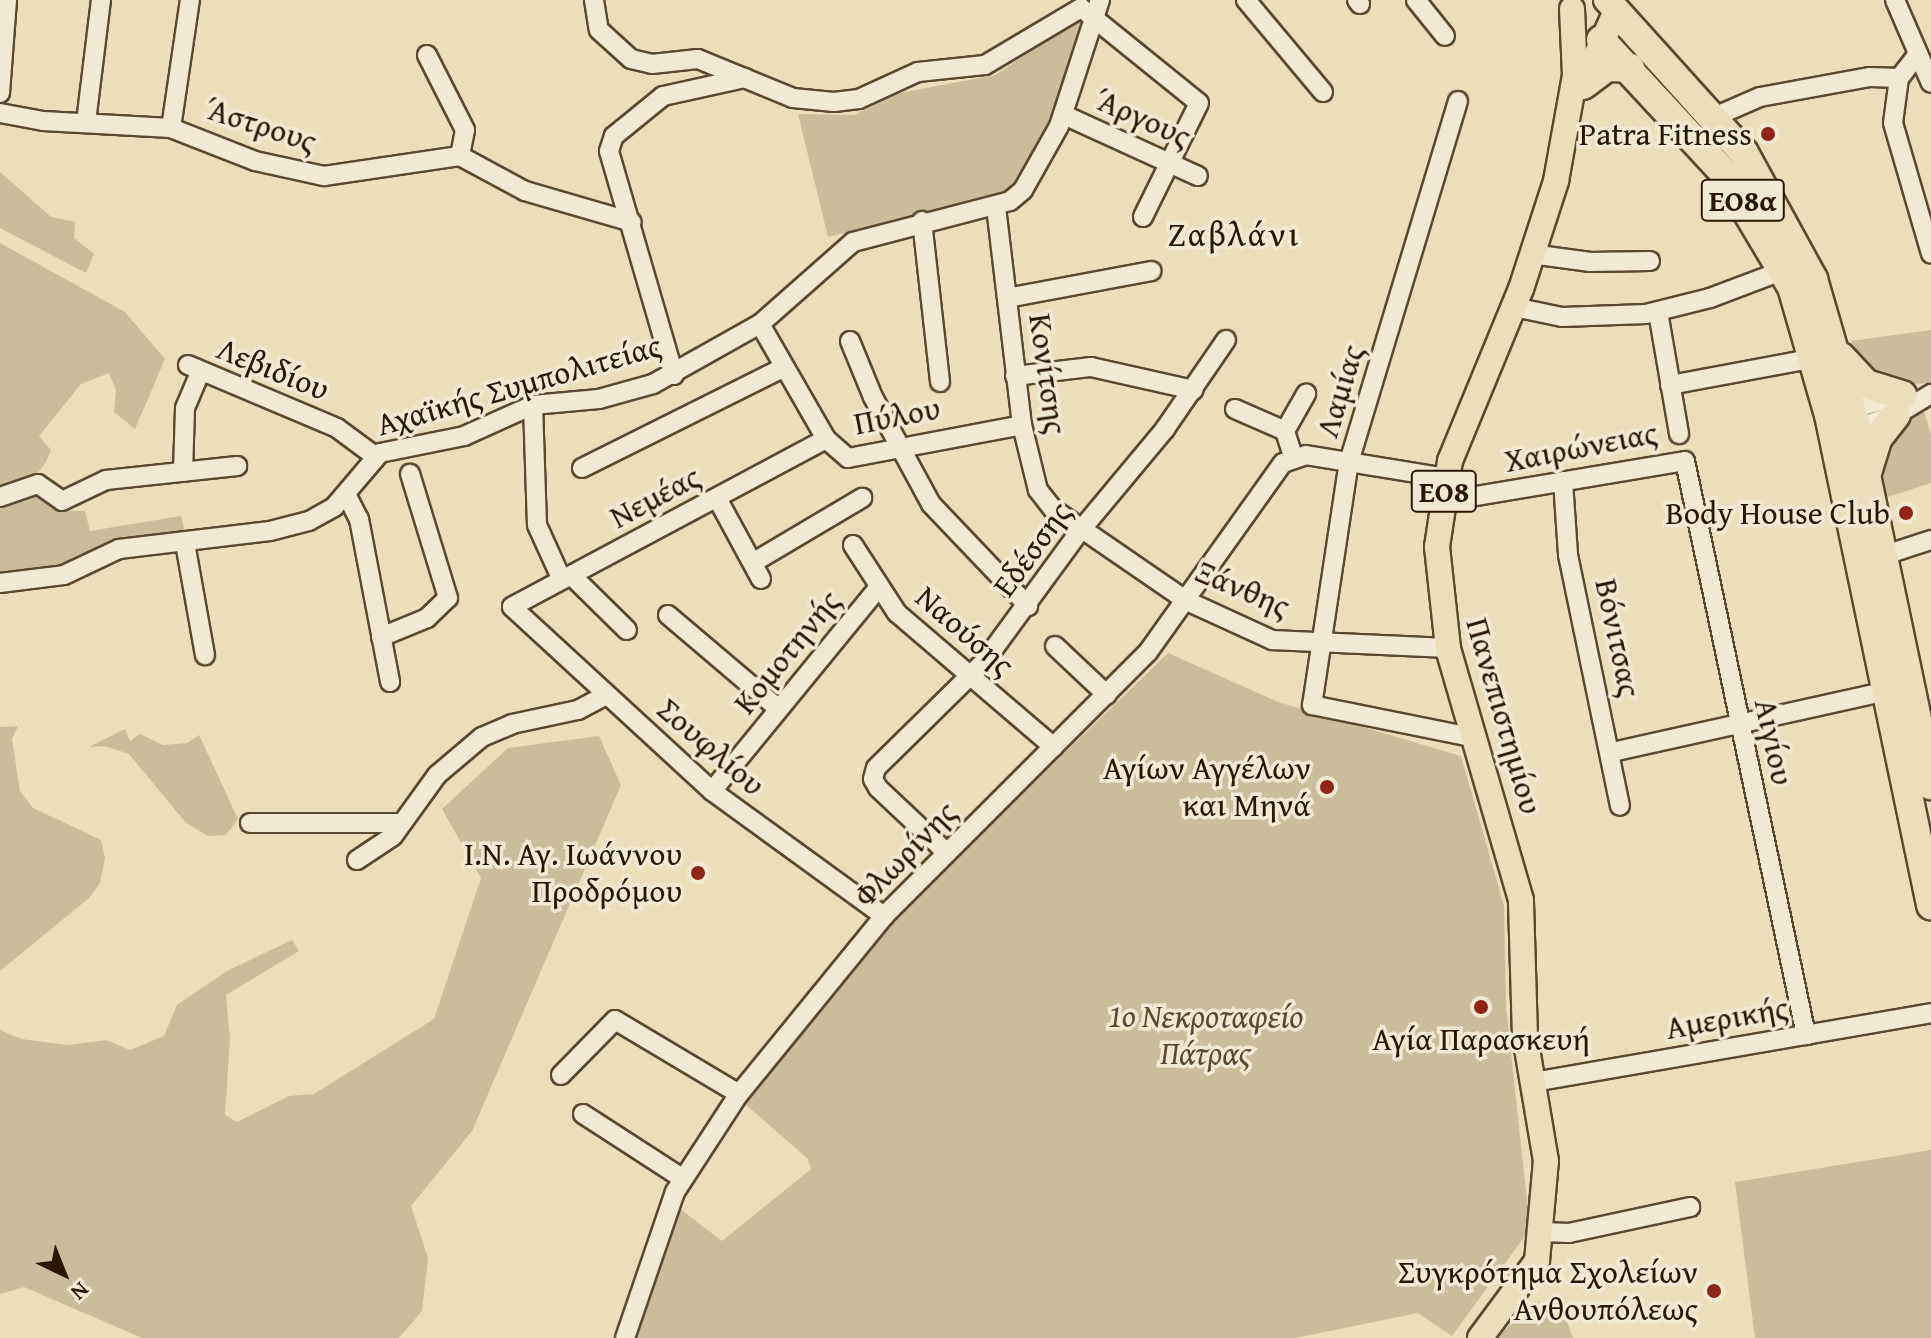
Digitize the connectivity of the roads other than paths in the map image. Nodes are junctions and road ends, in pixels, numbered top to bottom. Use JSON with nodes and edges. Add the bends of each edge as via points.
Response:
{"nodes":[{"id":1,"x":7,"y":0,"type":"edge"},
{"id":2,"x":95,"y":0,"type":"edge"},
{"id":3,"x":101,"y":0,"type":"edge"},
{"id":4,"x":190,"y":0,"type":"edge"},
{"id":5,"x":594,"y":0,"type":"edge"},
{"id":6,"x":1246,"y":0,"type":"edge"},
{"id":7,"x":1416,"y":0,"type":"edge"},
{"id":8,"x":1895,"y":0,"type":"edge"},
{"id":9,"x":1616,"y":4,"type":"edge"},
{"id":10,"x":1568,"y":5,"type":"edge"},
{"id":11,"x":1086,"y":6,"type":"edge"},
{"id":12,"x":1445,"y":36,"type":"dead end"},
{"id":13,"x":1601,"y":40,"type":"junction"},
{"id":14,"x":1918,"y":54,"type":"junction"},
{"id":15,"x":427,"y":55,"type":"dead end"},
{"id":16,"x":1630,"y":68,"type":"junction"},
{"id":17,"x":745,"y":78,"type":"junction"},
{"id":18,"x":1899,"y":78,"type":"junction"},
{"id":19,"x":1931,"y":83,"type":"edge"},
{"id":20,"x":1583,"y":85,"type":"junction"},
{"id":21,"x":1323,"y":92,"type":"dead end"},
{"id":22,"x":0,"y":93,"type":"edge"},
{"id":23,"x":1458,"y":101,"type":"dead end"},
{"id":24,"x":1569,"y":111,"type":"junction"},
{"id":25,"x":0,"y":113,"type":"edge"},
{"id":26,"x":1064,"y":115,"type":"junction"},
{"id":27,"x":1714,"y":117,"type":"junction"},
{"id":28,"x":86,"y":122,"type":"junction"},
{"id":29,"x":171,"y":128,"type":"junction"},
{"id":30,"x":460,"y":156,"type":"junction"},
{"id":31,"x":1169,"y":162,"type":"junction"},
{"id":32,"x":1198,"y":176,"type":"dead end"},
{"id":33,"x":996,"y":207,"type":"junction"},
{"id":34,"x":1143,"y":217,"type":"dead end"},
{"id":35,"x":922,"y":221,"type":"junction"},
{"id":36,"x":632,"y":222,"type":"junction"},
{"id":37,"x":1531,"y":254,"type":"junction"},
{"id":38,"x":1931,"y":254,"type":"edge"},
{"id":39,"x":1650,"y":261,"type":"dead end"},
{"id":40,"x":1784,"y":270,"type":"junction"},
{"id":41,"x":1151,"y":271,"type":"dead end"},
{"id":42,"x":1007,"y":298,"type":"junction"},
{"id":43,"x":1514,"y":307,"type":"junction"},
{"id":44,"x":1658,"y":312,"type":"junction"},
{"id":45,"x":760,"y":324,"type":"junction"},
{"id":46,"x":1226,"y":340,"type":"dead end"},
{"id":47,"x":850,"y":341,"type":"dead end"},
{"id":48,"x":1826,"y":354,"type":"junction"},
{"id":49,"x":783,"y":368,"type":"junction"},
{"id":50,"x":674,"y":375,"type":"junction"},
{"id":51,"x":1015,"y":376,"type":"junction"},
{"id":52,"x":940,"y":382,"type":"dead end"},
{"id":53,"x":1670,"y":385,"type":"junction"},
{"id":54,"x":1193,"y":390,"type":"junction"},
{"id":55,"x":1306,"y":394,"type":"dead end"},
{"id":56,"x":1915,"y":400,"type":"edge"},
{"id":57,"x":533,"y":405,"type":"junction"},
{"id":58,"x":1235,"y":409,"type":"dead end"},
{"id":59,"x":1842,"y":421,"type":"junction"},
{"id":60,"x":1022,"y":425,"type":"junction"},
{"id":61,"x":1285,"y":431,"type":"junction"},
{"id":62,"x":1679,"y":434,"type":"dead end"},
{"id":63,"x":826,"y":439,"type":"junction"},
{"id":64,"x":902,"y":447,"type":"junction"},
{"id":65,"x":375,"y":456,"type":"junction"},
{"id":66,"x":1293,"y":456,"type":"junction"},
{"id":67,"x":1349,"y":461,"type":"junction"},
{"id":68,"x":1685,"y":461,"type":"joint"},
{"id":69,"x":237,"y":466,"type":"dead end"},
{"id":70,"x":582,"y":468,"type":"dead end"},
{"id":71,"x":183,"y":472,"type":"junction"},
{"id":72,"x":410,"y":474,"type":"dead end"},
{"id":73,"x":1866,"y":477,"type":"junction"},
{"id":74,"x":1563,"y":481,"type":"junction"},
{"id":75,"x":1444,"y":490,"type":"junction"},
{"id":76,"x":346,"y":494,"type":"junction"},
{"id":77,"x":0,"y":497,"type":"edge"},
{"id":78,"x":717,"y":498,"type":"junction"},
{"id":79,"x":862,"y":498,"type":"dead end"},
{"id":80,"x":1080,"y":531,"type":"junction"},
{"id":81,"x":1931,"y":540,"type":"edge"},
{"id":82,"x":185,"y":543,"type":"junction"},
{"id":83,"x":853,"y":545,"type":"dead end"},
{"id":84,"x":1882,"y":556,"type":"junction"},
{"id":85,"x":567,"y":578,"type":"junction"},
{"id":86,"x":0,"y":583,"type":"edge"},
{"id":87,"x":878,"y":588,"type":"junction"},
{"id":88,"x":1187,"y":601,"type":"junction"},
{"id":89,"x":1028,"y":606,"type":"junction"},
{"id":90,"x":512,"y":607,"type":"joint"},
{"id":91,"x":668,"y":615,"type":"dead end"},
{"id":92,"x":627,"y":630,"type":"dead end"},
{"id":93,"x":381,"y":637,"type":"junction"},
{"id":94,"x":1323,"y":640,"type":"junction"},
{"id":95,"x":1055,"y":646,"type":"dead end"},
{"id":96,"x":1448,"y":648,"type":"junction"},
{"id":97,"x":205,"y":655,"type":"dead end"},
{"id":98,"x":971,"y":677,"type":"junction"},
{"id":99,"x":390,"y":682,"type":"dead end"},
{"id":100,"x":1887,"y":691,"type":"junction"},
{"id":101,"x":606,"y":695,"type":"junction"},
{"id":102,"x":1107,"y":695,"type":"junction"},
{"id":103,"x":779,"y":709,"type":"junction"},
{"id":104,"x":1740,"y":725,"type":"junction"},
{"id":105,"x":1476,"y":738,"type":"junction"},
{"id":106,"x":1054,"y":747,"type":"junction"},
{"id":107,"x":1612,"y":752,"type":"junction"},
{"id":108,"x":1931,"y":785,"type":"edge"},
{"id":109,"x":712,"y":791,"type":"junction"},
{"id":110,"x":1620,"y":806,"type":"dead end"},
{"id":111,"x":250,"y":823,"type":"dead end"},
{"id":112,"x":402,"y":823,"type":"junction"},
{"id":113,"x":946,"y":852,"type":"junction"},
{"id":114,"x":357,"y":860,"type":"dead end"},
{"id":115,"x":1931,"y":905,"type":"edge"},
{"id":116,"x":884,"y":916,"type":"junction"},
{"id":117,"x":1931,"y":1013,"type":"edge"},
{"id":118,"x":1806,"y":1035,"type":"junction"},
{"id":119,"x":561,"y":1075,"type":"dead end"},
{"id":120,"x":1533,"y":1082,"type":"junction"},
{"id":121,"x":739,"y":1094,"type":"junction"},
{"id":122,"x":583,"y":1114,"type":"dead end"},
{"id":123,"x":682,"y":1178,"type":"junction"},
{"id":124,"x":1690,"y":1207,"type":"dead end"},
{"id":125,"x":1543,"y":1232,"type":"junction"},
{"id":126,"x":625,"y":1338,"type":"edge"},
{"id":127,"x":1480,"y":1338,"type":"edge"}],
"edges":[{"from":1,"to":22,"type":"street"},
{"from":2,"to":3,"type":"street"},
{"from":3,"to":28,"type":"street"},
{"from":4,"to":29,"type":"street"},
{"from":5,"to":17,"type":"street","via":[[599,30],[631,59],[652,64],[698,59]]},
{"from":6,"to":21,"type":"street"},
{"from":7,"to":12,"type":"street"},
{"from":8,"to":14,"type":"street"},
{"from":9,"to":13,"type":"main road","number":"ΕΟ8"},
{"from":9,"to":27,"type":"highway","number":"ΕΟ8α"},
{"from":10,"to":13,"type":"main road","number":"ΕΟ8α"},
{"from":10,"to":24,"type":"main road","name":"Πανεπιστημίου","number":"ΕΟ8","via":[[1577,48]]},
{"from":11,"to":17,"type":"street","via":[[985,65],[918,72],[849,101],[793,98]]},
{"from":11,"to":26,"type":"street","name":"Αχαϊκής Συμπολιτείας"},
{"from":11,"to":31,"type":"street","via":[[1199,103]]},
{"from":13,"to":16,"type":"highway","number":"ΕΟ8α"},
{"from":13,"to":20,"type":"main road","name":"Πανεπιστημίου","number":"ΕΟ8"},
{"from":14,"to":18,"type":"street"},
{"from":14,"to":19,"type":"street"},
{"from":15,"to":30,"type":"street","via":[[465,130]]},
{"from":16,"to":20,"type":"highway","via":[[1607,67]]},
{"from":16,"to":40,"type":"highway","number":"ΕΟ8α","via":[[1733,184]]},
{"from":17,"to":36,"type":"street","via":[[663,96],[614,136],[609,151],[613,172]]},
{"from":18,"to":27,"type":"street","via":[[1870,77],[1760,97]]},
{"from":18,"to":38,"type":"street","via":[[1894,133]]},
{"from":20,"to":24,"type":"main road","name":"Πανεπιστημίου","number":"ΕΟ8"},
{"from":23,"to":67,"type":"street","name":"Λαμίας"},
{"from":24,"to":37,"type":"main road","name":"Πανεπιστημίου","number":"ΕΟ8","via":[[1556,181]]},
{"from":25,"to":28,"type":"street","name":"Άστρους"},
{"from":26,"to":31,"type":"street","name":"Άργους"},
{"from":26,"to":33,"type":"street","name":"Αχαϊκής Συμπολιτείας","via":[[1023,190]]},
{"from":27,"to":48,"type":"highway","number":"ΕΟ8α","via":[[1767,187],[1794,237]]},
{"from":28,"to":29,"type":"street","name":"Άστρους"},
{"from":29,"to":30,"type":"street","name":"Άστρους","via":[[255,161],[324,176]]},
{"from":30,"to":36,"type":"street","via":[[525,191]]},
{"from":31,"to":32,"type":"street","name":"Άργους"},
{"from":31,"to":34,"type":"street"},
{"from":33,"to":35,"type":"street","name":"Αχαϊκής Συμπολιτείας"},
{"from":33,"to":42,"type":"street","name":"Κονίτσης"},
{"from":35,"to":45,"type":"street","name":"Αχαϊκής Συμπολιτείας","via":[[853,242]]},
{"from":35,"to":52,"type":"street"},
{"from":36,"to":50,"type":"street"},
{"from":37,"to":39,"type":"street","via":[[1590,262]]},
{"from":37,"to":43,"type":"main road","name":"Πανεπιστημίου","number":"ΕΟ8"},
{"from":40,"to":44,"type":"street"},
{"from":40,"to":48,"type":"highway","number":"ΕΟ8α"},
{"from":41,"to":42,"type":"street"},
{"from":42,"to":51,"type":"street","name":"Κονίτσης"},
{"from":43,"to":44,"type":"street","via":[[1562,317]]},
{"from":43,"to":75,"type":"main road","name":"Πανεπιστημίου","number":"ΕΟ8"},
{"from":44,"to":53,"type":"street"},
{"from":45,"to":49,"type":"street","name":"Πύλου"},
{"from":45,"to":50,"type":"street","name":"Αχαϊκής Συμπολιτείας"},
{"from":46,"to":54,"type":"street","name":"Εδέσσης"},
{"from":47,"to":64,"type":"street","via":[[873,397]]},
{"from":48,"to":53,"type":"street"},
{"from":48,"to":56,"type":"highway","via":[[1866,384]]},
{"from":48,"to":59,"type":"highway","number":"ΕΟ8α"},
{"from":49,"to":63,"type":"street","name":"Πύλου"},
{"from":49,"to":70,"type":"street"},
{"from":50,"to":57,"type":"street","name":"Αχαϊκής Συμπολιτείας","via":[[618,395]]},
{"from":51,"to":54,"type":"street","via":[[1091,367]]},
{"from":51,"to":60,"type":"street","name":"Κονίτσης"},
{"from":53,"to":62,"type":"street"},
{"from":54,"to":80,"type":"street","name":"Εδέσσης"},
{"from":55,"to":61,"type":"street"},
{"from":56,"to":59,"type":"street"},
{"from":56,"to":73,"type":"highway","via":[[1878,438]]},
{"from":57,"to":65,"type":"street","name":"Αχαϊκής Συμπολιτείας","via":[[464,436]]},
{"from":57,"to":85,"type":"street","via":[[537,525]]},
{"from":58,"to":61,"type":"street"},
{"from":59,"to":73,"type":"highway","number":"ΕΟ8α"},
{"from":59,"to":100,"type":"highway","number":"ΕΟ8α"},
{"from":60,"to":64,"type":"street","name":"Πύλου"},
{"from":60,"to":80,"type":"street","name":"Κονίτσης","via":[[1041,497]]},
{"from":61,"to":66,"type":"street"},
{"from":63,"to":64,"type":"street","name":"Πύλου","via":[[853,459]]},
{"from":63,"to":78,"type":"street","name":"Νεμέας"},
{"from":64,"to":89,"type":"street","via":[[939,514]]},
{"from":65,"to":71,"type":"street","name":"Λεβιδίου","via":[[365,443],[315,417],[194,369],[185,408]]},
{"from":65,"to":76,"type":"street","name":"Αχαϊκής Συμπολιτείας"},
{"from":66,"to":67,"type":"street"},
{"from":66,"to":88,"type":"street","name":"Φλωρίνης","via":[[1279,467]]},
{"from":67,"to":75,"type":"street"},
{"from":67,"to":94,"type":"street","name":"Λαμίας"},
{"from":68,"to":74,"type":"street","name":"Χαιρώνειας"},
{"from":68,"to":104,"type":"street","name":"Αιγίου"},
{"from":69,"to":71,"type":"street"},
{"from":71,"to":77,"type":"street","via":[[106,480],[62,501],[38,484]]},
{"from":72,"to":93,"type":"street","via":[[448,600],[427,618]]},
{"from":73,"to":84,"type":"highway","number":"ΕΟ8α"},
{"from":74,"to":75,"type":"street","name":"Χαιρώνειας"},
{"from":74,"to":107,"type":"street","name":"Βόνιτσας","via":[[1568,555]]},
{"from":75,"to":96,"type":"main road","name":"Πανεπιστημίου","number":"ΕΟ8","via":[[1438,588]]},
{"from":76,"to":82,"type":"street","name":"Αχαϊκής Συμπολιτείας","via":[[326,512],[297,524]]},
{"from":76,"to":93,"type":"street","via":[[359,519]]},
{"from":78,"to":79,"type":"street","via":[[758,570]]},
{"from":78,"to":85,"type":"street","name":"Νεμέας"},
{"from":80,"to":88,"type":"street","name":"Ξάνθης"},
{"from":80,"to":89,"type":"street","name":"Εδέσσης"},
{"from":81,"to":84,"type":"street"},
{"from":82,"to":86,"type":"street","name":"Αχαϊκής Συμπολιτείας","via":[[119,549],[64,575]]},
{"from":82,"to":97,"type":"street"},
{"from":83,"to":87,"type":"street","name":"Ναούσης"},
{"from":84,"to":108,"type":"highway","number":"ΕΟ8α"},
{"from":85,"to":90,"type":"street","name":"Νεμέας"},
{"from":85,"to":92,"type":"street"},
{"from":87,"to":98,"type":"street","name":"Ναούσης","via":[[897,613]]},
{"from":87,"to":103,"type":"street","name":"Κομοτηνής"},
{"from":88,"to":94,"type":"street","name":"Ξάνθης","via":[[1272,640]]},
{"from":88,"to":102,"type":"street","name":"Φλωρίνης"},
{"from":89,"to":98,"type":"street","name":"Εδέσσης"},
{"from":90,"to":101,"type":"street","name":"Σουφλίου"},
{"from":91,"to":103,"type":"street"},
{"from":93,"to":99,"type":"street"},
{"from":94,"to":96,"type":"street","name":"Ξάνθης"},
{"from":94,"to":105,"type":"street","name":"Λαμίας","via":[[1312,705]]},
{"from":95,"to":102,"type":"street"},
{"from":96,"to":105,"type":"main road","name":"Πανεπιστημίου","number":"ΕΟ8"},
{"from":98,"to":106,"type":"street","name":"Ναούσης"},
{"from":98,"to":113,"type":"street","name":"Εδέσσης","via":[[876,768],[873,779]]},
{"from":100,"to":104,"type":"street"},
{"from":100,"to":115,"type":"highway","number":"ΕΟ8α"},
{"from":101,"to":109,"type":"street","name":"Σουφλίου"},
{"from":101,"to":112,"type":"street","via":[[578,710],[512,724],[482,737],[437,775]]},
{"from":102,"to":106,"type":"street","name":"Φλωρίνης"},
{"from":103,"to":109,"type":"street","name":"Κομοτηνής"},
{"from":104,"to":107,"type":"street"},
{"from":104,"to":118,"type":"street","name":"Αιγίου"},
{"from":105,"to":120,"type":"main road","name":"Πανεπιστημίου","number":"ΕΟ8","via":[[1521,900],[1525,1037]]},
{"from":106,"to":113,"type":"street","name":"Φλωρίνης"},
{"from":107,"to":110,"type":"street","name":"Βόνιτσας"},
{"from":109,"to":116,"type":"street","name":"Σουφλίου"},
{"from":111,"to":112,"type":"street"},
{"from":112,"to":114,"type":"street","via":[[388,841]]},
{"from":113,"to":116,"type":"street","name":"Φλωρίνης"},
{"from":116,"to":121,"type":"street","name":"Φλωρίνης"},
{"from":117,"to":118,"type":"street","name":"Αμερικής"},
{"from":118,"to":120,"type":"street","name":"Αμερικής"},
{"from":119,"to":121,"type":"street","via":[[615,1020]]},
{"from":120,"to":125,"type":"main road","name":"Πανεπιστημίου","number":"ΕΟ8","via":[[1546,1161]]},
{"from":121,"to":123,"type":"street","name":"Φλωρίνης"},
{"from":122,"to":123,"type":"street"},
{"from":123,"to":126,"type":"street","name":"Φλωρίνης"},
{"from":124,"to":125,"type":"street","via":[[1569,1233]]},
{"from":125,"to":127,"type":"main road","name":"Πανεπιστημίου","number":"ΕΟ8","via":[[1537,1261]]}]}
